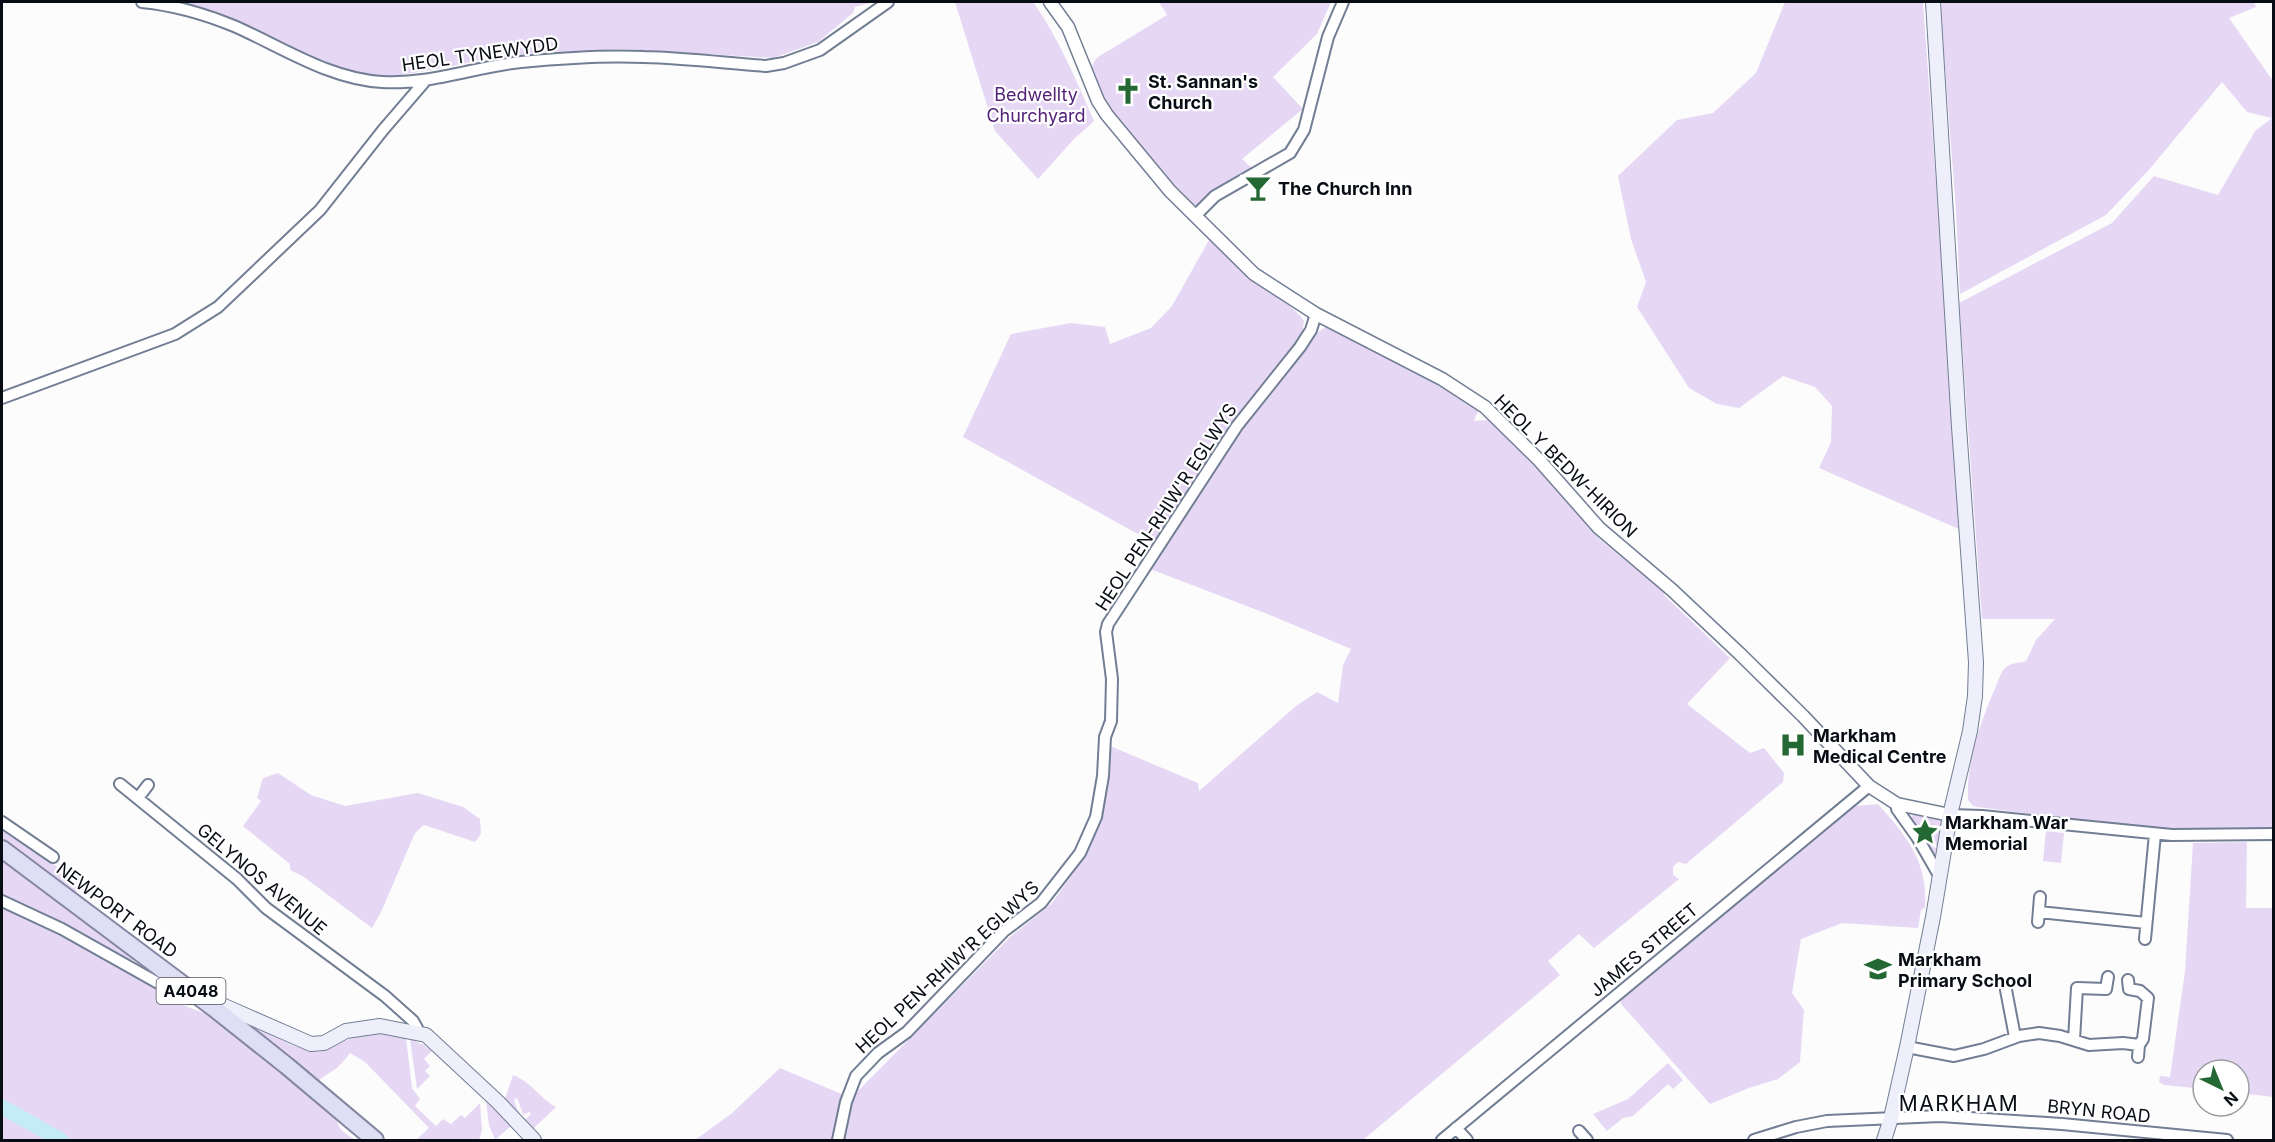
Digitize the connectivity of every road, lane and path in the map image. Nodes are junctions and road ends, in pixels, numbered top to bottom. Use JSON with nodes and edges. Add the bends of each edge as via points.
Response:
{"nodes":[{"id":1,"x":142,"y":2,"type":"edge"},
{"id":2,"x":156,"y":2,"type":"edge"},
{"id":3,"x":888,"y":2,"type":"edge"},
{"id":4,"x":1050,"y":2,"type":"edge"},
{"id":5,"x":1343,"y":2,"type":"edge"},
{"id":6,"x":1933,"y":2,"type":"edge"},
{"id":7,"x":426,"y":80,"type":"junction"},
{"id":8,"x":1195,"y":216,"type":"junction"},
{"id":9,"x":1316,"y":314,"type":"junction"},
{"id":10,"x":2,"y":398,"type":"edge"},
{"id":11,"x":120,"y":784,"type":"dead end"},
{"id":12,"x":148,"y":785,"type":"dead end"},
{"id":13,"x":1869,"y":786,"type":"junction"},
{"id":14,"x":138,"y":798,"type":"junction"},
{"id":15,"x":1897,"y":804,"type":"junction"},
{"id":16,"x":1950,"y":815,"type":"junction"},
{"id":17,"x":2,"y":822,"type":"edge"},
{"id":18,"x":2155,"y":834,"type":"junction"},
{"id":19,"x":2274,"y":834,"type":"edge"},
{"id":20,"x":2,"y":849,"type":"edge"},
{"id":21,"x":53,"y":857,"type":"dead end"},
{"id":22,"x":1940,"y":878,"type":"junction"},
{"id":23,"x":2040,"y":897,"type":"dead end"},
{"id":24,"x":2,"y":901,"type":"edge"},
{"id":25,"x":2146,"y":923,"type":"junction"},
{"id":26,"x":2145,"y":939,"type":"dead end"},
{"id":27,"x":2109,"y":977,"type":"dead end"},
{"id":28,"x":2128,"y":980,"type":"dead end"},
{"id":29,"x":2006,"y":990,"type":"dead end"},
{"id":30,"x":195,"y":993,"type":"junction"},
{"id":31,"x":214,"y":1008,"type":"junction"},
{"id":32,"x":417,"y":1033,"type":"junction"},
{"id":33,"x":2015,"y":1037,"type":"junction"},
{"id":34,"x":2074,"y":1040,"type":"junction"},
{"id":35,"x":2139,"y":1045,"type":"junction"},
{"id":36,"x":1907,"y":1047,"type":"junction"},
{"id":37,"x":2138,"y":1057,"type":"dead end"},
{"id":38,"x":1891,"y":1118,"type":"junction"},
{"id":39,"x":1456,"y":1128,"type":"junction"},
{"id":40,"x":1579,"y":1131,"type":"dead end"},
{"id":41,"x":375,"y":1140,"type":"edge"},
{"id":42,"x":534,"y":1140,"type":"edge"},
{"id":43,"x":838,"y":1140,"type":"edge"},
{"id":44,"x":1442,"y":1140,"type":"edge"},
{"id":45,"x":1467,"y":1140,"type":"edge"},
{"id":46,"x":1587,"y":1140,"type":"edge"},
{"id":47,"x":1754,"y":1140,"type":"edge"},
{"id":48,"x":1884,"y":1140,"type":"edge"},
{"id":49,"x":2227,"y":1140,"type":"edge"}],
"edges":[{"from":1,"to":2,"type":"street","name":"HEOL TYNEWYDD"},
{"from":2,"to":7,"type":"street","name":"HEOL TYNEWYDD","via":[[233,26],[353,79]]},
{"from":3,"to":7,"type":"street","name":"HEOL TYNEWYDD","via":[[820,50],[784,63],[766,66],[643,57],[580,57],[518,62]]},
{"from":4,"to":8,"type":"street","name":"HEOL Y BEDW-HIRION","via":[[1068,27],[1107,115]]},
{"from":5,"to":8,"type":"street","via":[[1328,37],[1309,112],[1290,153],[1215,196]]},
{"from":6,"to":16,"type":"main road","via":[[1976,662],[1976,696]]},
{"from":7,"to":10,"type":"street","via":[[320,210],[218,307],[175,334]]},
{"from":8,"to":9,"type":"street","name":"HEOL Y BEDW-HIRION","via":[[1254,274]]},
{"from":9,"to":13,"type":"street","name":"HEOL Y BEDW-HIRION","via":[[1443,379],[1491,412],[1599,528],[1740,654]]},
{"from":9,"to":43,"type":"street","name":"HEOL PEN-RHIW'R EGLWYS","via":[[1311,330],[1237,426],[1108,624],[1113,705],[1096,817],[1080,853],[1041,903],[1004,931],[908,1032],[878,1053],[856,1076]]},
{"from":11,"to":14,"type":"street","name":"GELYNOS AVENUE"},
{"from":12,"to":14,"type":"street"},
{"from":13,"to":15,"type":"street","name":"HEOL Y BEDW-HIRION"},
{"from":13,"to":39,"type":"street","name":"JAMES STREET"},
{"from":14,"to":32,"type":"street","name":"GELYNOS AVENUE","via":[[237,879],[266,908],[385,996],[413,1021]]},
{"from":15,"to":16,"type":"street","name":"HEOL Y BEDW-HIRION"},
{"from":15,"to":22,"type":"street","via":[[1896,809]]},
{"from":16,"to":18,"type":"street"},
{"from":16,"to":22,"type":"main road"},
{"from":17,"to":21,"type":"street"},
{"from":18,"to":19,"type":"street"},
{"from":18,"to":25,"type":"street"},
{"from":20,"to":30,"type":"main road","name":"NEWPORT ROAD","number":"A4048"},
{"from":22,"to":36,"type":"main road"},
{"from":23,"to":25,"type":"street","via":[[2039,917]]},
{"from":24,"to":30,"type":"street","via":[[62,929],[183,998],[191,998]]},
{"from":25,"to":26,"type":"street"},
{"from":27,"to":34,"type":"street","via":[[2106,989],[2077,988]]},
{"from":28,"to":35,"type":"street","via":[[2129,989],[2148,998]]},
{"from":29,"to":33,"type":"street"},
{"from":30,"to":31,"type":"main road","name":"NEWPORT ROAD","number":"A4048"},
{"from":31,"to":32,"type":"main road","via":[[222,1005],[311,1044],[324,1043],[362,1027]]},
{"from":31,"to":41,"type":"main road","name":"NEWPORT ROAD","number":"A4048"},
{"from":32,"to":42,"type":"main road","via":[[433,1040]]},
{"from":33,"to":34,"type":"street","via":[[2045,1034]]},
{"from":33,"to":36,"type":"street","via":[[1954,1056]]},
{"from":34,"to":35,"type":"street","via":[[2098,1046]]},
{"from":35,"to":37,"type":"street"},
{"from":36,"to":38,"type":"main road"},
{"from":38,"to":47,"type":"street","name":"BRYN ROAD","via":[[1827,1121]]},
{"from":38,"to":48,"type":"main road"},
{"from":38,"to":49,"type":"street","name":"BRYN ROAD","via":[[1970,1117]]},
{"from":39,"to":44,"type":"street","name":"JAMES STREET"},
{"from":39,"to":45,"type":"street"},
{"from":40,"to":46,"type":"street"}]}
